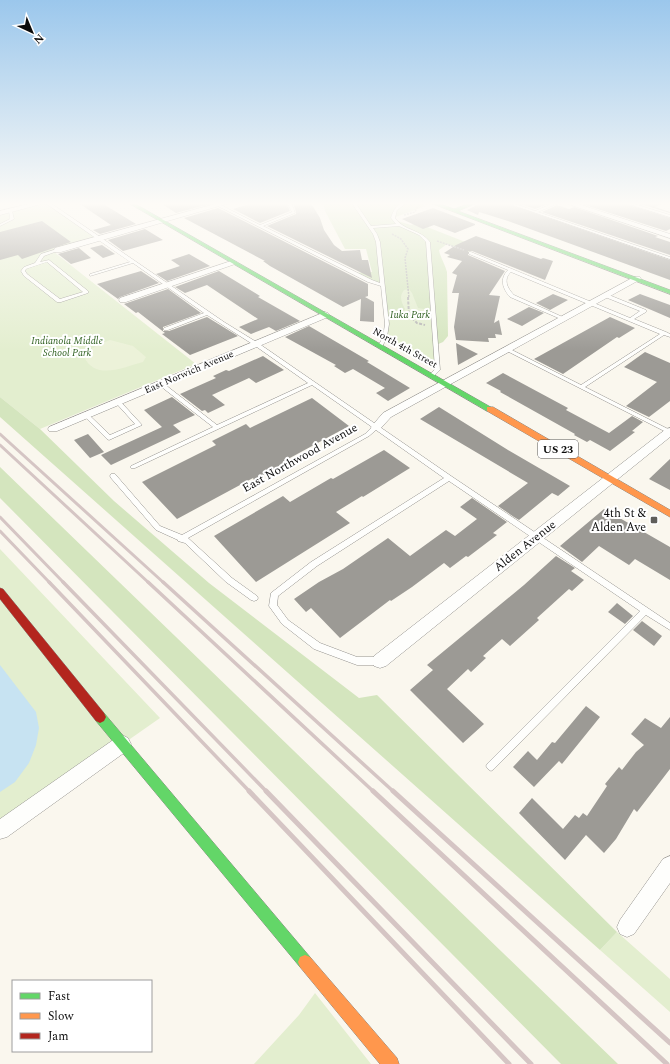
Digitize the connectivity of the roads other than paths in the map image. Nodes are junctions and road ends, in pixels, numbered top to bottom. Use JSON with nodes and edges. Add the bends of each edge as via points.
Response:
{"nodes":[{"id":1,"x":53,"y":252,"type":"edge"},
{"id":2,"x":117,"y":252,"type":"edge"},
{"id":3,"x":216,"y":252,"type":"edge"},
{"id":4,"x":311,"y":252,"type":"edge"},
{"id":5,"x":379,"y":252,"type":"edge"},
{"id":6,"x":428,"y":252,"type":"edge"},
{"id":7,"x":562,"y":252,"type":"edge"},
{"id":8,"x":651,"y":252,"type":"edge"},
{"id":9,"x":470,"y":253,"type":"dead end"},
{"id":10,"x":670,"y":258,"type":"edge"},
{"id":11,"x":133,"y":262,"type":"junction"},
{"id":12,"x":234,"y":262,"type":"junction"},
{"id":13,"x":37,"y":264,"type":"junction"},
{"id":14,"x":511,"y":270,"type":"junction"},
{"id":15,"x":91,"y":275,"type":"dead end"},
{"id":16,"x":638,"y":280,"type":"junction"},
{"id":17,"x":168,"y":285,"type":"junction"},
{"id":18,"x":383,"y":285,"type":"junction"},
{"id":19,"x":670,"y":292,"type":"edge"},
{"id":20,"x":607,"y":296,"type":"junction"},
{"id":21,"x":123,"y":300,"type":"dead end"},
{"id":22,"x":593,"y":304,"type":"junction"},
{"id":23,"x":208,"y":313,"type":"junction"},
{"id":24,"x":325,"y":315,"type":"junction"},
{"id":25,"x":565,"y":319,"type":"junction"},
{"id":26,"x":631,"y":320,"type":"junction"},
{"id":27,"x":166,"y":329,"type":"dead end"},
{"id":28,"x":667,"y":335,"type":"edge"},
{"id":29,"x":256,"y":344,"type":"junction"},
{"id":30,"x":380,"y":346,"type":"junction"},
{"id":31,"x":508,"y":350,"type":"junction"},
{"id":32,"x":432,"y":375,"type":"junction"},
{"id":33,"x":312,"y":383,"type":"junction"},
{"id":34,"x":161,"y":384,"type":"junction"},
{"id":35,"x":447,"y":384,"type":"junction"},
{"id":36,"x":582,"y":388,"type":"junction"},
{"id":37,"x":118,"y":402,"type":"junction"},
{"id":38,"x":86,"y":416,"type":"junction"},
{"id":39,"x":376,"y":427,"type":"junction"},
{"id":40,"x":217,"y":428,"type":"junction"},
{"id":41,"x":53,"y":429,"type":"dead end"},
{"id":42,"x":670,"y":432,"type":"edge"},
{"id":43,"x":133,"y":467,"type":"dead end"},
{"id":44,"x":113,"y":476,"type":"dead end"},
{"id":45,"x":449,"y":478,"type":"junction"},
{"id":46,"x":609,"y":479,"type":"junction"},
{"id":47,"x":670,"y":514,"type":"edge"},
{"id":48,"x":536,"y":537,"type":"junction"},
{"id":49,"x":181,"y":539,"type":"junction"},
{"id":50,"x":0,"y":592,"type":"edge"},
{"id":51,"x":254,"y":598,"type":"dead end"},
{"id":52,"x":645,"y":611,"type":"junction"},
{"id":53,"x":670,"y":627,"type":"edge"},
{"id":54,"x":380,"y":661,"type":"joint"},
{"id":55,"x":122,"y":744,"type":"junction"},
{"id":56,"x":492,"y":766,"type":"dead end"},
{"id":57,"x":0,"y":830,"type":"edge"},
{"id":58,"x":670,"y":866,"type":"edge"},
{"id":59,"x":627,"y":927,"type":"dead end"},
{"id":60,"x":391,"y":1064,"type":"edge"}],
"edges":[{"from":1,"to":13,"type":"lane","via":[[42,255]]},
{"from":2,"to":11,"type":"lane"},
{"from":3,"to":12,"type":"main road","name":"North 4th Street","number":"US 23"},
{"from":4,"to":18,"type":"lane"},
{"from":5,"to":18,"type":"lane"},
{"from":6,"to":32,"type":"lane","via":[[438,369]]},
{"from":7,"to":16,"type":"main road"},
{"from":8,"to":10,"type":"lane"},
{"from":9,"to":14,"type":"lane"},
{"from":11,"to":15,"type":"lane"},
{"from":11,"to":17,"type":"lane"},
{"from":12,"to":17,"type":"street"},
{"from":12,"to":24,"type":"main road","name":"North 4th Street","number":"US 23"},
{"from":13,"to":13,"type":"lane","via":[[25,268],[25,275],[59,301],[86,292],[48,261]]},
{"from":14,"to":22,"type":"lane"},
{"from":14,"to":25,"type":"lane","via":[[506,273],[504,279],[512,296]]},
{"from":16,"to":19,"type":"main road"},
{"from":16,"to":20,"type":"street","name":"East Northwood Avenue"},
{"from":17,"to":21,"type":"street"},
{"from":17,"to":23,"type":"lane"},
{"from":18,"to":30,"type":"lane","via":[[387,330]]},
{"from":20,"to":22,"type":"street","name":"East Northwood Avenue"},
{"from":20,"to":26,"type":"lane","via":[[644,311]]},
{"from":22,"to":25,"type":"street","name":"East Northwood Avenue"},
{"from":22,"to":26,"type":"lane"},
{"from":23,"to":27,"type":"lane"},
{"from":23,"to":29,"type":"lane"},
{"from":24,"to":29,"type":"street","name":"East Norwich Avenue"},
{"from":24,"to":30,"type":"main road","name":"North 4th Street","number":"US 23"},
{"from":25,"to":31,"type":"street","name":"East Northwood Avenue"},
{"from":26,"to":28,"type":"lane"},
{"from":28,"to":36,"type":"lane"},
{"from":29,"to":33,"type":"lane"},
{"from":29,"to":34,"type":"street","name":"East Norwich Avenue"},
{"from":30,"to":32,"type":"main road","name":"North 4th Street","number":"US 23"},
{"from":31,"to":35,"type":"street","name":"East Northwood Avenue"},
{"from":31,"to":36,"type":"lane"},
{"from":32,"to":35,"type":"main road","name":"North 4th Street","number":"US 23"},
{"from":33,"to":39,"type":"lane"},
{"from":33,"to":40,"type":"lane"},
{"from":34,"to":37,"type":"street","name":"East Norwich Avenue"},
{"from":34,"to":40,"type":"lane"},
{"from":35,"to":39,"type":"street","name":"East Northwood Avenue","via":[[387,416]]},
{"from":35,"to":46,"type":"main road","name":"North 4th Street","number":"US 23"},
{"from":36,"to":42,"type":"lane"},
{"from":37,"to":38,"type":"street","name":"East Norwich Avenue"},
{"from":37,"to":38,"type":"lane","via":[[139,425],[109,438]]},
{"from":38,"to":41,"type":"street","name":"East Norwich Avenue"},
{"from":39,"to":45,"type":"lane"},
{"from":39,"to":49,"type":"lane","name":"East Northwood Avenue","via":[[367,435]]},
{"from":40,"to":43,"type":"lane"},
{"from":42,"to":46,"type":"street","name":"Alden Avenue"},
{"from":44,"to":49,"type":"lane","via":[[158,528]]},
{"from":45,"to":48,"type":"lane"},
{"from":45,"to":54,"type":"lane","via":[[314,564],[274,595],[272,606],[285,622],[317,646],[357,661]]},
{"from":46,"to":47,"type":"main road","name":"North 4th Street","number":"US 23"},
{"from":46,"to":48,"type":"street","name":"Alden Avenue"},
{"from":48,"to":52,"type":"lane"},
{"from":48,"to":54,"type":"street","name":"Alden Avenue"},
{"from":49,"to":51,"type":"lane","via":[[188,541],[229,580]]},
{"from":50,"to":55,"type":"main road"},
{"from":52,"to":53,"type":"lane"},
{"from":52,"to":56,"type":"lane"},
{"from":55,"to":57,"type":"street"},
{"from":55,"to":60,"type":"main road"},
{"from":58,"to":59,"type":"street"}]}
